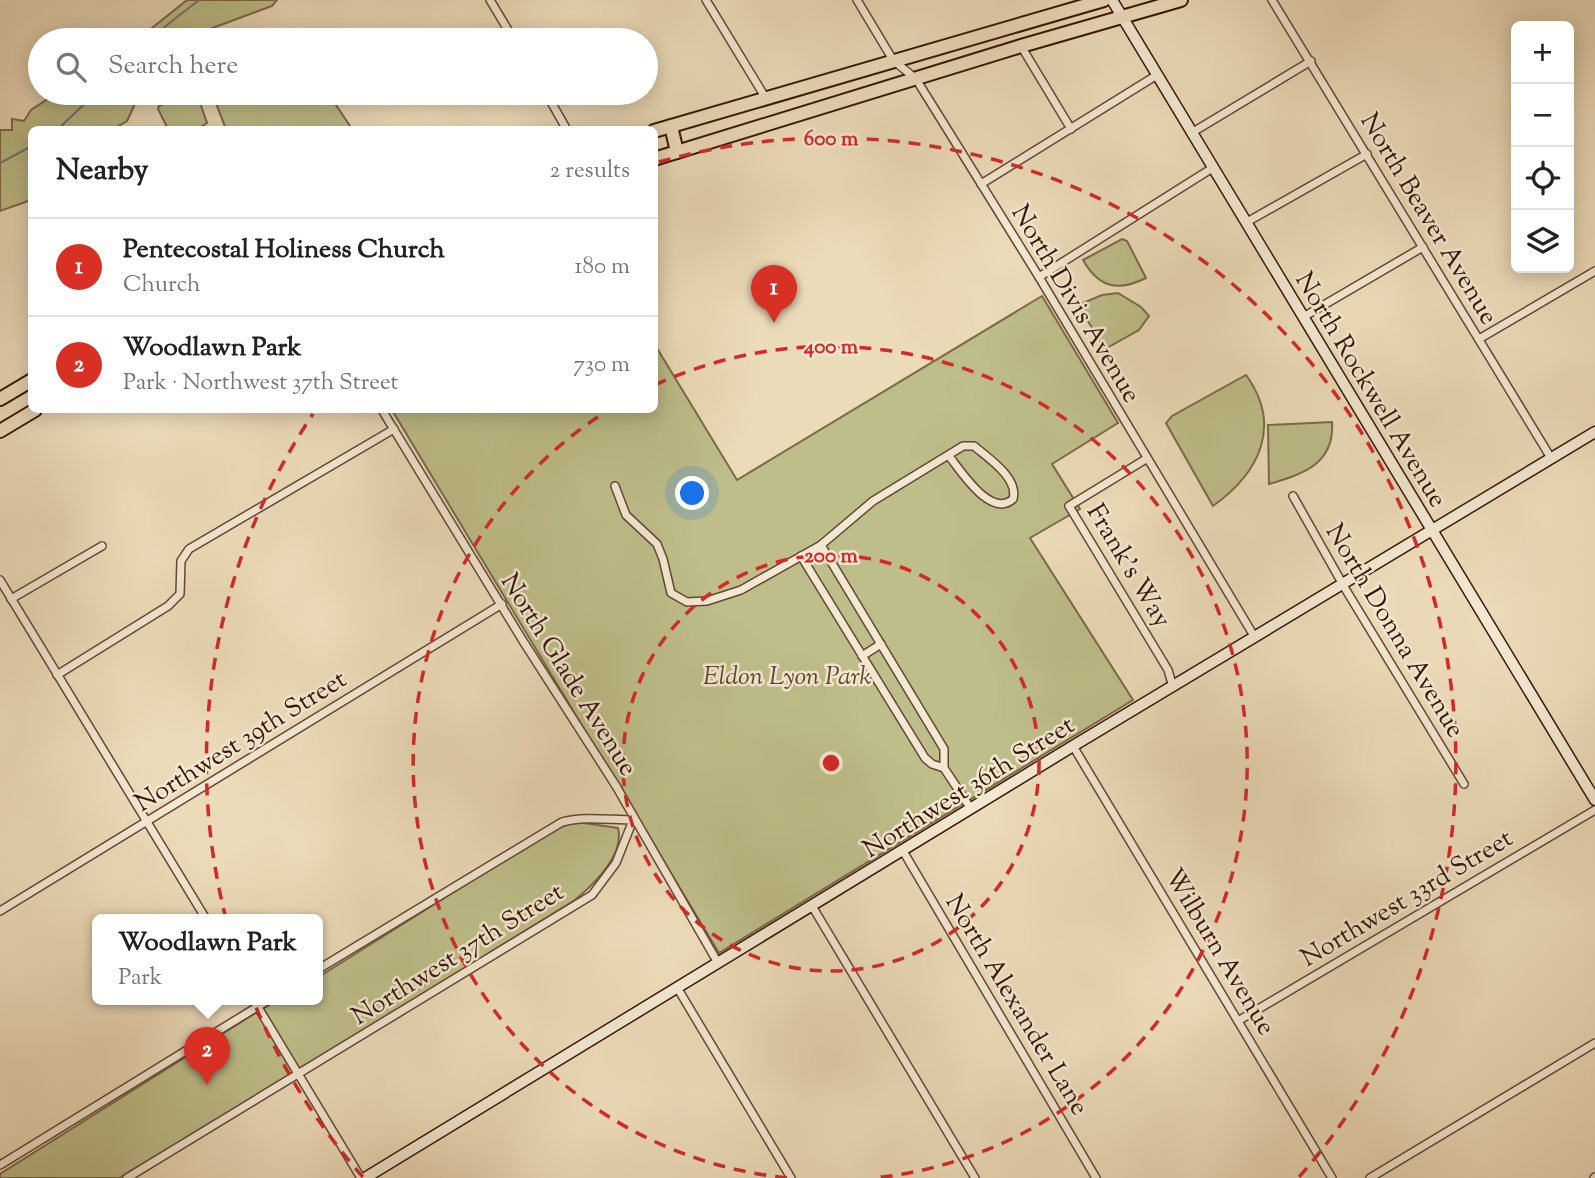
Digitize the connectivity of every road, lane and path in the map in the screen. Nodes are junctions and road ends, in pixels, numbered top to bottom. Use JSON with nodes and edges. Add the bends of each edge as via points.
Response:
{"nodes":[{"id":1,"x":490,"y":0,"type":"edge"},
{"id":2,"x":706,"y":0,"type":"edge"},
{"id":3,"x":856,"y":0,"type":"edge"},
{"id":4,"x":1104,"y":0,"type":"edge"},
{"id":5,"x":1112,"y":0,"type":"edge"},
{"id":6,"x":1181,"y":0,"type":"edge"},
{"id":7,"x":1272,"y":0,"type":"edge"},
{"id":8,"x":1121,"y":16,"type":"junction"},
{"id":9,"x":507,"y":28,"type":"edge"},
{"id":10,"x":1021,"y":46,"type":"junction"},
{"id":11,"x":893,"y":60,"type":"junction"},
{"id":12,"x":1311,"y":61,"type":"junction"},
{"id":13,"x":1157,"y":75,"type":"junction"},
{"id":14,"x":916,"y":79,"type":"junction"},
{"id":15,"x":765,"y":97,"type":"junction"},
{"id":16,"x":553,"y":105,"type":"edge"},
{"id":17,"x":565,"y":126,"type":"edge"},
{"id":18,"x":671,"y":126,"type":"junction"},
{"id":19,"x":1071,"y":129,"type":"junction"},
{"id":20,"x":658,"y":130,"type":"edge"},
{"id":21,"x":1193,"y":132,"type":"junction"},
{"id":22,"x":677,"y":152,"type":"junction"},
{"id":23,"x":1367,"y":154,"type":"junction"},
{"id":24,"x":658,"y":158,"type":"edge"},
{"id":25,"x":1214,"y":167,"type":"junction"},
{"id":26,"x":981,"y":184,"type":"junction"},
{"id":27,"x":1247,"y":222,"type":"junction"},
{"id":28,"x":1423,"y":247,"type":"junction"},
{"id":29,"x":1595,"y":271,"type":"edge"},
{"id":30,"x":1039,"y":277,"type":"junction"},
{"id":31,"x":1305,"y":316,"type":"junction"},
{"id":32,"x":1479,"y":339,"type":"junction"},
{"id":33,"x":28,"y":382,"type":"edge"},
{"id":34,"x":0,"y":399,"type":"edge"},
{"id":35,"x":30,"y":413,"type":"edge"},
{"id":36,"x":384,"y":413,"type":"edge"},
{"id":37,"x":394,"y":429,"type":"junction"},
{"id":38,"x":0,"y":431,"type":"edge"},
{"id":39,"x":1595,"y":432,"type":"edge"},
{"id":40,"x":948,"y":456,"type":"junction"},
{"id":41,"x":1551,"y":458,"type":"junction"},
{"id":42,"x":1146,"y":459,"type":"junction"},
{"id":43,"x":615,"y":486,"type":"dead end"},
{"id":44,"x":1293,"y":496,"type":"dead end"},
{"id":45,"x":1431,"y":529,"type":"junction"},
{"id":46,"x":821,"y":545,"type":"junction"},
{"id":47,"x":103,"y":546,"type":"dead end"},
{"id":48,"x":801,"y":556,"type":"junction"},
{"id":49,"x":0,"y":580,"type":"edge"},
{"id":50,"x":1342,"y":583,"type":"junction"},
{"id":51,"x":11,"y":599,"type":"junction"},
{"id":52,"x":502,"y":604,"type":"junction"},
{"id":53,"x":1254,"y":636,"type":"junction"},
{"id":54,"x":881,"y":644,"type":"junction"},
{"id":55,"x":862,"y":656,"type":"junction"},
{"id":56,"x":57,"y":675,"type":"junction"},
{"id":57,"x":1173,"y":688,"type":"junction"},
{"id":58,"x":1073,"y":746,"type":"junction"},
{"id":59,"x":944,"y":768,"type":"junction"},
{"id":60,"x":1464,"y":785,"type":"dead end"},
{"id":61,"x":1595,"y":800,"type":"edge"},
{"id":62,"x":971,"y":809,"type":"junction"},
{"id":63,"x":1595,"y":810,"type":"edge"},
{"id":64,"x":634,"y":820,"type":"junction"},
{"id":65,"x":148,"y":821,"type":"junction"},
{"id":66,"x":903,"y":851,"type":"junction"},
{"id":67,"x":812,"y":906,"type":"junction"},
{"id":68,"x":0,"y":911,"type":"edge"},
{"id":69,"x":203,"y":914,"type":"edge"},
{"id":70,"x":718,"y":963,"type":"junction"},
{"id":71,"x":323,"y":966,"type":"edge"},
{"id":72,"x":678,"y":989,"type":"junction"},
{"id":73,"x":253,"y":1005,"type":"edge"},
{"id":74,"x":257,"y":1005,"type":"edge"},
{"id":75,"x":1238,"y":1021,"type":"junction"},
{"id":76,"x":1595,"y":1043,"type":"edge"},
{"id":77,"x":298,"y":1075,"type":"junction"},
{"id":78,"x":0,"y":1165,"type":"edge"},
{"id":79,"x":127,"y":1178,"type":"edge"},
{"id":80,"x":363,"y":1178,"type":"edge"},
{"id":81,"x":791,"y":1178,"type":"edge"},
{"id":82,"x":975,"y":1178,"type":"edge"},
{"id":83,"x":1096,"y":1178,"type":"edge"},
{"id":84,"x":1332,"y":1178,"type":"edge"},
{"id":85,"x":1370,"y":1178,"type":"edge"}],
"edges":[{"from":1,"to":9,"type":"street"},
{"from":2,"to":15,"type":"street"},
{"from":3,"to":11,"type":"street","name":"North Divis Avenue"},
{"from":4,"to":11,"type":"highway"},
{"from":5,"to":8,"type":"street","name":"North Rockwell Avenue"},
{"from":6,"to":8,"type":"highway"},
{"from":7,"to":12,"type":"street","name":"North Beaver Avenue"},
{"from":8,"to":10,"type":"highway"},
{"from":8,"to":13,"type":"street","name":"North Rockwell Avenue"},
{"from":10,"to":14,"type":"highway"},
{"from":10,"to":19,"type":"street"},
{"from":11,"to":14,"type":"street","name":"North Divis Avenue"},
{"from":11,"to":15,"type":"highway"},
{"from":12,"to":21,"type":"street"},
{"from":12,"to":23,"type":"street","name":"North Beaver Avenue"},
{"from":13,"to":19,"type":"street"},
{"from":13,"to":21,"type":"street","name":"North Rockwell Avenue"},
{"from":14,"to":22,"type":"highway"},
{"from":14,"to":26,"type":"street","name":"North Divis Avenue"},
{"from":15,"to":18,"type":"highway"},
{"from":16,"to":17,"type":"street"},
{"from":18,"to":20,"type":"highway"},
{"from":18,"to":22,"type":"highway"},
{"from":19,"to":26,"type":"street"},
{"from":21,"to":25,"type":"street","name":"North Rockwell Avenue"},
{"from":22,"to":24,"type":"highway"},
{"from":23,"to":27,"type":"street"},
{"from":23,"to":28,"type":"street","name":"North Beaver Avenue"},
{"from":25,"to":27,"type":"street","name":"North Rockwell Avenue"},
{"from":25,"to":30,"type":"street"},
{"from":26,"to":30,"type":"street","name":"North Divis Avenue"},
{"from":27,"to":31,"type":"street","name":"North Rockwell Avenue"},
{"from":28,"to":31,"type":"street"},
{"from":28,"to":32,"type":"street","name":"North Beaver Avenue"},
{"from":29,"to":32,"type":"street"},
{"from":30,"to":42,"type":"street","name":"North Divis Avenue"},
{"from":31,"to":45,"type":"street","name":"North Rockwell Avenue"},
{"from":32,"to":41,"type":"street","name":"North Beaver Avenue"},
{"from":33,"to":34,"type":"highway"},
{"from":35,"to":38,"type":"highway"},
{"from":36,"to":37,"type":"street","name":"North Glade Avenue"},
{"from":37,"to":52,"type":"street","name":"North Glade Avenue"},
{"from":37,"to":56,"type":"street","via":[[188,549],[181,561],[180,594],[168,606]]},
{"from":39,"to":41,"type":"street","name":"Northwest 36th Street"},
{"from":40,"to":40,"type":"street","via":[[988,500],[998,505],[1013,499],[1012,482],[974,446],[963,446]]},
{"from":40,"to":46,"type":"street","via":[[873,500]]},
{"from":41,"to":45,"type":"street","name":"Northwest 36th Street"},
{"from":42,"to":53,"type":"street","name":"North Divis Avenue"},
{"from":42,"to":57,"type":"street","name":"Frank's Way","via":[[1069,506],[1168,670]]},
{"from":43,"to":48,"type":"street","via":[[626,515],[657,544],[671,593],[687,602],[741,590]]},
{"from":44,"to":50,"type":"street","name":"North Donna Avenue"},
{"from":45,"to":50,"type":"street","name":"Northwest 36th Street"},
{"from":45,"to":61,"type":"street","name":"North Rockwell Avenue"},
{"from":46,"to":48,"type":"street"},
{"from":46,"to":54,"type":"street"},
{"from":47,"to":51,"type":"street"},
{"from":48,"to":55,"type":"street"},
{"from":49,"to":51,"type":"street"},
{"from":50,"to":53,"type":"street","name":"Northwest 36th Street"},
{"from":50,"to":60,"type":"street","name":"North Donna Avenue"},
{"from":51,"to":56,"type":"street"},
{"from":52,"to":64,"type":"street","name":"North Glade Avenue"},
{"from":52,"to":65,"type":"street","name":"Northwest 39th Street"},
{"from":53,"to":57,"type":"street","name":"Northwest 36th Street"},
{"from":54,"to":55,"type":"street"},
{"from":54,"to":59,"type":"street","via":[[944,749]]},
{"from":55,"to":59,"type":"street","via":[[925,758]]},
{"from":56,"to":65,"type":"street"},
{"from":57,"to":58,"type":"street","name":"Northwest 36th Street"},
{"from":58,"to":62,"type":"street","name":"Northwest 36th Street"},
{"from":58,"to":75,"type":"street","name":"Wilburn Avenue"},
{"from":59,"to":62,"type":"street"},
{"from":62,"to":66,"type":"street","name":"Northwest 36th Street"},
{"from":63,"to":75,"type":"street","name":"Northwest 33rd Street"},
{"from":64,"to":70,"type":"street","name":"North Glade Avenue"},
{"from":64,"to":71,"type":"street","via":[[580,817],[562,822]]},
{"from":64,"to":77,"type":"street","name":"Northwest 37th Street","via":[[616,863],[592,895]]},
{"from":65,"to":68,"type":"street","name":"Northwest 39th Street"},
{"from":65,"to":69,"type":"street"},
{"from":66,"to":67,"type":"street","name":"Northwest 36th Street"},
{"from":66,"to":83,"type":"street","name":"North Alexander Lane"},
{"from":67,"to":70,"type":"street","name":"Northwest 36th Street"},
{"from":67,"to":82,"type":"street"},
{"from":70,"to":72,"type":"street","name":"Northwest 36th Street"},
{"from":72,"to":80,"type":"street","name":"Northwest 36th Street"},
{"from":72,"to":81,"type":"street"},
{"from":73,"to":78,"type":"street"},
{"from":74,"to":77,"type":"street"},
{"from":75,"to":84,"type":"street","name":"Wilburn Avenue"},
{"from":76,"to":85,"type":"street"},
{"from":77,"to":79,"type":"street","name":"Northwest 37th Street"},
{"from":77,"to":80,"type":"street"}]}
